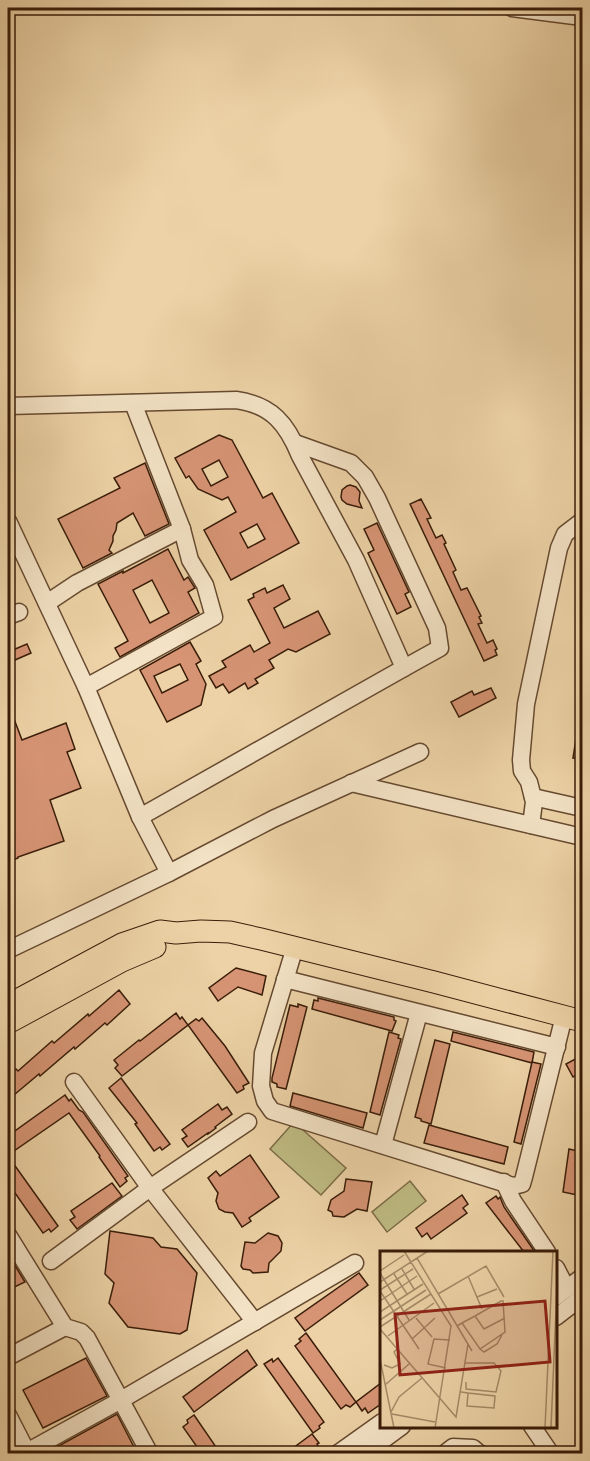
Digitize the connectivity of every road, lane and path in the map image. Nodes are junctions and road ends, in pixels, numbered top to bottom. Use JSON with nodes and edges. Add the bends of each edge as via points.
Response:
{"nodes":[{"id":1,"x":512,"y":8,"type":"edge"},
{"id":2,"x":582,"y":17,"type":"edge"},
{"id":3,"x":133,"y":403,"type":"junction"},
{"id":4,"x":8,"y":406,"type":"edge"},
{"id":5,"x":295,"y":442,"type":"junction"},
{"id":6,"x":8,"y":521,"type":"edge"},
{"id":7,"x":582,"y":521,"type":"edge"},
{"id":8,"x":182,"y":529,"type":"junction"},
{"id":9,"x":47,"y":603,"type":"junction"},
{"id":10,"x":404,"y":668,"type":"junction"},
{"id":11,"x":86,"y":687,"type":"junction"},
{"id":12,"x":420,"y":752,"type":"dead end"},
{"id":13,"x":351,"y":783,"type":"junction"},
{"id":14,"x":533,"y":797,"type":"junction"},
{"id":15,"x":582,"y":808,"type":"edge"},
{"id":16,"x":140,"y":817,"type":"junction"},
{"id":17,"x":531,"y":825,"type":"junction"},
{"id":18,"x":582,"y":837,"type":"edge"},
{"id":19,"x":169,"y":873,"type":"junction"},
{"id":20,"x":176,"y":933,"type":"junction"},
{"id":21,"x":295,"y":947,"type":"junction"},
{"id":22,"x":8,"y":950,"type":"edge"},
{"id":23,"x":285,"y":979,"type":"junction"},
{"id":24,"x":8,"y":1005,"type":"edge"},
{"id":25,"x":418,"y":1013,"type":"junction"},
{"id":26,"x":573,"y":1019,"type":"edge"},
{"id":27,"x":8,"y":1023,"type":"edge"},
{"id":28,"x":556,"y":1047,"type":"junction"},
{"id":29,"x":74,"y":1082,"type":"dead end"},
{"id":30,"x":248,"y":1122,"type":"dead end"},
{"id":31,"x":383,"y":1145,"type":"junction"},
{"id":32,"x":504,"y":1182,"type":"junction"},
{"id":33,"x":150,"y":1188,"type":"junction"},
{"id":34,"x":8,"y":1235,"type":"edge"},
{"id":35,"x":546,"y":1251,"type":"edge"},
{"id":36,"x":51,"y":1261,"type":"dead end"},
{"id":37,"x":355,"y":1263,"type":"dead end"},
{"id":38,"x":557,"y":1276,"type":"edge"},
{"id":39,"x":582,"y":1277,"type":"edge"},
{"id":40,"x":561,"y":1293,"type":"edge"},
{"id":41,"x":582,"y":1297,"type":"edge"},
{"id":42,"x":557,"y":1316,"type":"edge"},
{"id":43,"x":255,"y":1322,"type":"junction"},
{"id":44,"x":65,"y":1327,"type":"junction"},
{"id":45,"x":8,"y":1357,"type":"edge"},
{"id":46,"x":121,"y":1400,"type":"junction"},
{"id":47,"x":8,"y":1415,"type":"edge"},
{"id":48,"x":380,"y":1423,"type":"edge"},
{"id":49,"x":399,"y":1428,"type":"edge"},
{"id":50,"x":533,"y":1428,"type":"edge"},
{"id":51,"x":26,"y":1453,"type":"edge"},
{"id":52,"x":150,"y":1454,"type":"edge"},
{"id":53,"x":337,"y":1454,"type":"edge"},
{"id":54,"x":364,"y":1454,"type":"edge"},
{"id":55,"x":444,"y":1454,"type":"edge"},
{"id":56,"x":480,"y":1454,"type":"edge"},
{"id":57,"x":551,"y":1454,"type":"edge"}],
"edges":[{"from":1,"to":2,"type":"street"},
{"from":3,"to":4,"type":"street"},
{"from":3,"to":5,"type":"street","via":[[248,402],[278,418]]},
{"from":3,"to":8,"type":"street"},
{"from":5,"to":10,"type":"street","via":[[356,560]]},
{"from":5,"to":10,"type":"street","via":[[351,463],[377,498],[437,628],[440,648]]},
{"from":6,"to":9,"type":"street"},
{"from":7,"to":14,"type":"street","via":[[565,534],[559,548],[526,704],[521,760]]},
{"from":8,"to":9,"type":"street","via":[[77,583]]},
{"from":8,"to":11,"type":"street","via":[[190,560],[204,585],[214,617]]},
{"from":9,"to":11,"type":"street"},
{"from":10,"to":16,"type":"street"},
{"from":11,"to":16,"type":"street"},
{"from":12,"to":13,"type":"street"},
{"from":13,"to":17,"type":"street"},
{"from":13,"to":19,"type":"street"},
{"from":14,"to":15,"type":"street"},
{"from":14,"to":17,"type":"street"},
{"from":16,"to":19,"type":"street"},
{"from":17,"to":18,"type":"street"},
{"from":19,"to":22,"type":"street"},
{"from":20,"to":21,"type":"main road","via":[[230,932]]},
{"from":20,"to":24,"type":"main road","via":[[160,931],[122,945]]},
{"from":20,"to":27,"type":"main road","via":[[167,942],[122,961]]},
{"from":21,"to":23,"type":"street"},
{"from":21,"to":26,"type":"main road"},
{"from":23,"to":25,"type":"street"},
{"from":23,"to":31,"type":"street","via":[[263,1053],[261,1086],[265,1101],[272,1111]]},
{"from":25,"to":28,"type":"street"},
{"from":25,"to":31,"type":"street"},
{"from":26,"to":28,"type":"street"},
{"from":28,"to":32,"type":"street","via":[[522,1184]]},
{"from":29,"to":33,"type":"street"},
{"from":30,"to":33,"type":"street"},
{"from":31,"to":32,"type":"street"},
{"from":32,"to":35,"type":"street"},
{"from":33,"to":36,"type":"street"},
{"from":33,"to":43,"type":"street"},
{"from":34,"to":44,"type":"street"},
{"from":37,"to":43,"type":"street"},
{"from":38,"to":40,"type":"street"},
{"from":39,"to":40,"type":"street"},
{"from":41,"to":42,"type":"street"},
{"from":43,"to":46,"type":"street"},
{"from":44,"to":45,"type":"street"},
{"from":44,"to":46,"type":"street","via":[[87,1338]]},
{"from":46,"to":51,"type":"street"},
{"from":46,"to":52,"type":"street"},
{"from":47,"to":51,"type":"street"},
{"from":48,"to":53,"type":"street"},
{"from":49,"to":54,"type":"street"},
{"from":50,"to":57,"type":"street"},
{"from":55,"to":56,"type":"street","via":[[453,1447],[473,1448]]}]}
